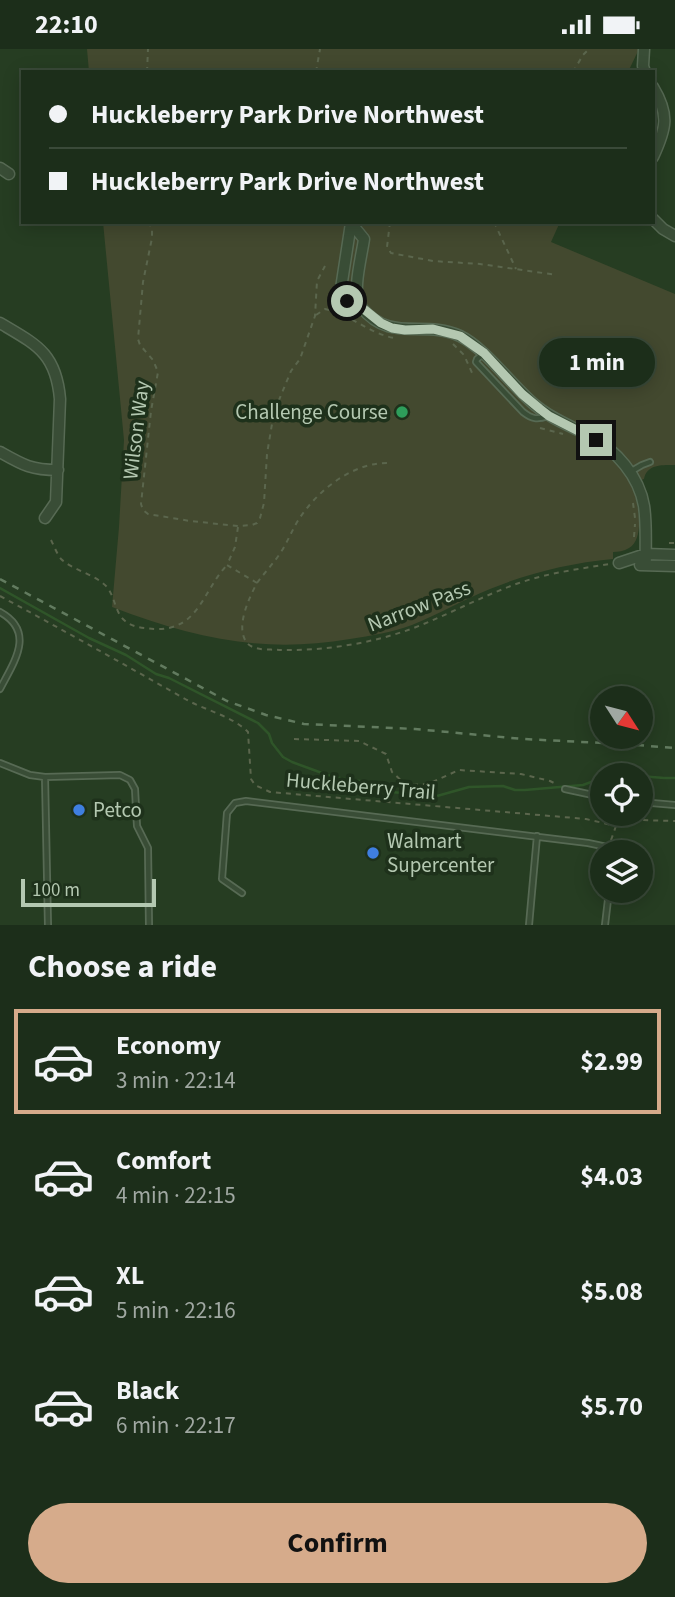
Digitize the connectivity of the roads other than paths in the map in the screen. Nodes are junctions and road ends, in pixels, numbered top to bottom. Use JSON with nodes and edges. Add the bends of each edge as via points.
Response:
{"nodes":[{"id":1,"x":644,"y":49,"type":"edge"},
{"id":2,"x":644,"y":70,"type":"edge"},
{"id":3,"x":655,"y":90,"type":"edge"},
{"id":4,"x":655,"y":152,"type":"edge"},
{"id":5,"x":655,"y":221,"type":"edge"},
{"id":6,"x":351,"y":224,"type":"edge"},
{"id":7,"x":352,"y":224,"type":"edge"},
{"id":8,"x":675,"y":236,"type":"edge"},
{"id":9,"x":360,"y":306,"type":"junction"},
{"id":10,"x":0,"y":323,"type":"edge"},
{"id":11,"x":0,"y":451,"type":"edge"},
{"id":12,"x":650,"y":462,"type":"dead end"},
{"id":13,"x":58,"y":470,"type":"junction"},
{"id":14,"x":630,"y":472,"type":"junction"},
{"id":15,"x":45,"y":518,"type":"dead end"},
{"id":16,"x":675,"y":555,"type":"edge"},
{"id":17,"x":646,"y":560,"type":"junction"},
{"id":18,"x":675,"y":566,"type":"edge"},
{"id":19,"x":0,"y":612,"type":"edge"},
{"id":20,"x":0,"y":689,"type":"edge"},
{"id":21,"x":0,"y":763,"type":"edge"},
{"id":22,"x":45,"y":777,"type":"junction"},
{"id":23,"x":565,"y":789,"type":"road end"},
{"id":24,"x":590,"y":794,"type":"edge"},
{"id":25,"x":653,"y":803,"type":"edge"},
{"id":26,"x":675,"y":805,"type":"edge"},
{"id":27,"x":537,"y":836,"type":"junction"},
{"id":28,"x":590,"y":843,"type":"edge"},
{"id":29,"x":242,"y":894,"type":"dead end"},
{"id":30,"x":608,"y":903,"type":"edge"},
{"id":31,"x":48,"y":925,"type":"edge"},
{"id":32,"x":149,"y":925,"type":"edge"},
{"id":33,"x":529,"y":925,"type":"edge"},
{"id":34,"x":605,"y":925,"type":"edge"}],
"edges":[{"from":1,"to":2,"type":"street"},
{"from":3,"to":4,"type":"street","via":[[665,115]]},
{"from":5,"to":8,"type":"street"},
{"from":6,"to":9,"type":"street","via":[[340,295]]},
{"from":7,"to":9,"type":"street","via":[[364,239],[356,290]]},
{"from":9,"to":14,"type":"street","via":[[392,328],[433,329],[466,339],[549,416],[602,444]]},
{"from":10,"to":13,"type":"street","via":[[38,347],[54,370],[60,399]]},
{"from":11,"to":13,"type":"street","via":[[32,468]]},
{"from":12,"to":14,"type":"lane"},
{"from":13,"to":15,"type":"street","via":[[56,502]]},
{"from":14,"to":17,"type":"street","via":[[643,503]]},
{"from":16,"to":17,"type":"street"},
{"from":17,"to":18,"type":"street"},
{"from":19,"to":20,"type":"lane","via":[[18,628],[20,643]]},
{"from":21,"to":22,"type":"lane"},
{"from":22,"to":31,"type":"lane"},
{"from":22,"to":32,"type":"lane","via":[[120,775],[130,780],[135,789],[137,826],[148,848]]},
{"from":23,"to":24,"type":"lane"},
{"from":25,"to":26,"type":"lane"},
{"from":27,"to":28,"type":"lane"},
{"from":27,"to":29,"type":"lane","via":[[235,803],[227,813],[222,879]]},
{"from":27,"to":33,"type":"lane"},
{"from":30,"to":34,"type":"lane"}]}
